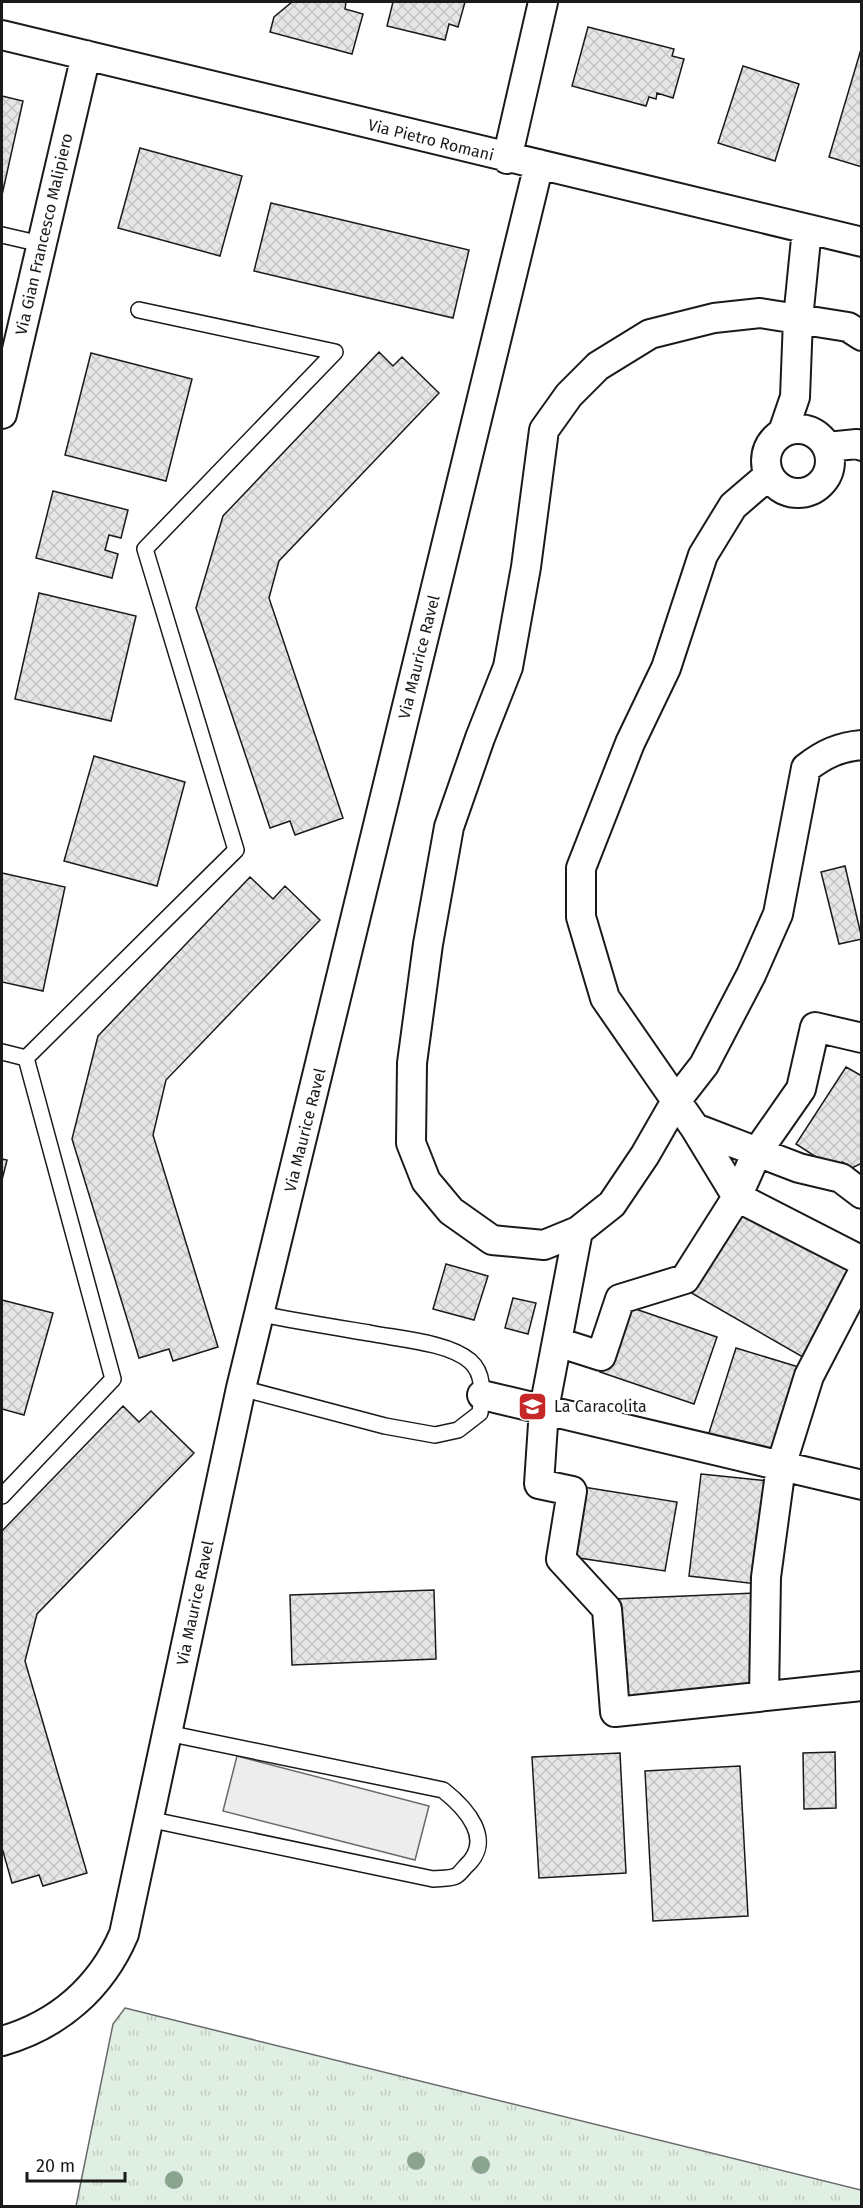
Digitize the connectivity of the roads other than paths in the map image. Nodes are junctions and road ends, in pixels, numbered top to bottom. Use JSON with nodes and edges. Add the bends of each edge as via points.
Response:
{"nodes":[{"id":1,"x":543,"y":2,"type":"edge"},
{"id":2,"x":2,"y":35,"type":"edge"},
{"id":3,"x":86,"y":55,"type":"junction"},
{"id":4,"x":507,"y":159,"type":"junction"},
{"id":5,"x":538,"y":164,"type":"junction"},
{"id":6,"x":807,"y":229,"type":"junction"},
{"id":7,"x":2,"y":235,"type":"edge"},
{"id":8,"x":861,"y":242,"type":"edge"},
{"id":9,"x":41,"y":244,"type":"junction"},
{"id":10,"x":139,"y":310,"type":"dead end"},
{"id":11,"x":798,"y":320,"type":"junction"},
{"id":12,"x":861,"y":336,"type":"edge"},
{"id":13,"x":2,"y":414,"type":"edge"},
{"id":14,"x":783,"y":432,"type":"junction"},
{"id":15,"x":861,"y":446,"type":"edge"},
{"id":16,"x":827,"y":447,"type":"junction"},
{"id":17,"x":768,"y":476,"type":"junction"},
{"id":18,"x":861,"y":745,"type":"edge"},
{"id":19,"x":861,"y":1038,"type":"edge"},
{"id":20,"x":2,"y":1052,"type":"edge"},
{"id":21,"x":26,"y":1058,"type":"junction"},
{"id":22,"x":676,"y":1101,"type":"junction"},
{"id":23,"x":695,"y":1128,"type":"junction"},
{"id":24,"x":757,"y":1152,"type":"junction"},
{"id":25,"x":861,"y":1194,"type":"edge"},
{"id":26,"x":737,"y":1197,"type":"junction"},
{"id":27,"x":578,"y":1231,"type":"junction"},
{"id":28,"x":861,"y":1261,"type":"edge"},
{"id":29,"x":861,"y":1274,"type":"edge"},
{"id":30,"x":260,"y":1314,"type":"junction"},
{"id":31,"x":556,"y":1342,"type":"junction"},
{"id":32,"x":241,"y":1388,"type":"junction"},
{"id":33,"x":482,"y":1395,"type":"junction"},
{"id":34,"x":544,"y":1409,"type":"junction"},
{"id":35,"x":781,"y":1466,"type":"junction"},
{"id":36,"x":861,"y":1485,"type":"edge"},
{"id":37,"x":2,"y":1496,"type":"edge"},
{"id":38,"x":861,"y":1686,"type":"edge"},
{"id":39,"x":764,"y":1696,"type":"junction"},
{"id":40,"x":167,"y":1733,"type":"junction"},
{"id":41,"x":148,"y":1819,"type":"junction"},
{"id":42,"x":2,"y":2041,"type":"edge"}],
"edges":[{"from":1,"to":4,"type":"street"},
{"from":2,"to":3,"type":"street","name":"Via Pietro Romani"},
{"from":3,"to":4,"type":"street","name":"Via Pietro Romani"},
{"from":3,"to":9,"type":"street","name":"Via Gian Francesco Malipiero"},
{"from":4,"to":5,"type":"street","name":"Via Pietro Romani"},
{"from":5,"to":6,"type":"street","name":"Via Pietro Romani"},
{"from":5,"to":30,"type":"street","name":"Via Maurice Ravel"},
{"from":6,"to":8,"type":"street","name":"Via Pietro Romani"},
{"from":6,"to":11,"type":"street"},
{"from":7,"to":9,"type":"lane"},
{"from":9,"to":13,"type":"street","name":"Via Gian Francesco Malipiero"},
{"from":10,"to":21,"type":"lane","via":[[335,352],[145,549],[236,850]]},
{"from":11,"to":12,"type":"street","via":[[848,327]]},
{"from":11,"to":14,"type":"street","via":[[795,397]]},
{"from":11,"to":27,"type":"street","via":[[760,313],[714,318],[650,334],[598,366],[569,395],[544,430],[508,667],[448,827],[412,1064],[411,1143],[426,1181],[451,1211],[492,1240],[544,1245]]},
{"from":14,"to":16,"type":"street","via":[[813,432]]},
{"from":14,"to":17,"type":"street","via":[[768,446]]},
{"from":15,"to":16,"type":"street"},
{"from":16,"to":17,"type":"street","via":[[830,458],[825,479],[807,493],[784,491]]},
{"from":17,"to":22,"type":"street","via":[[733,506],[703,555],[666,668],[630,743],[581,868],[580,917],[605,998]]},
{"from":18,"to":22,"type":"street","via":[[844,746],[822,755],[806,768],[778,914],[704,1065]]},
{"from":19,"to":24,"type":"street","via":[[814,1027],[801,1089]]},
{"from":20,"to":21,"type":"lane"},
{"from":21,"to":37,"type":"lane","via":[[113,1379]]},
{"from":22,"to":23,"type":"street"},
{"from":22,"to":27,"type":"street","via":[[612,1204]]},
{"from":23,"to":24,"type":"street"},
{"from":23,"to":26,"type":"street"},
{"from":24,"to":25,"type":"street","via":[[841,1178]]},
{"from":24,"to":26,"type":"street"},
{"from":26,"to":28,"type":"street"},
{"from":26,"to":31,"type":"street","via":[[685,1279],[620,1299],[600,1356]]},
{"from":27,"to":31,"type":"street"},
{"from":29,"to":35,"type":"street","via":[[809,1376]]},
{"from":30,"to":32,"type":"street","name":"Via Maurice Ravel"},
{"from":30,"to":33,"type":"lane","via":[[453,1350],[471,1362],[480,1375]]},
{"from":31,"to":34,"type":"street"},
{"from":32,"to":33,"type":"lane","via":[[385,1426],[435,1435],[458,1430],[480,1413]]},
{"from":32,"to":40,"type":"street","name":"Via Maurice Ravel"},
{"from":33,"to":34,"type":"street"},
{"from":34,"to":35,"type":"street"},
{"from":34,"to":39,"type":"street","via":[[540,1484],[572,1491],[561,1560],[607,1609],[615,1712]]},
{"from":35,"to":36,"type":"street"},
{"from":35,"to":39,"type":"street","via":[[766,1577]]},
{"from":38,"to":39,"type":"street"},
{"from":40,"to":41,"type":"street","name":"Via Maurice Ravel"},
{"from":40,"to":41,"type":"lane","via":[[443,1790],[472,1821],[479,1842],[474,1859],[456,1876],[433,1880]]},
{"from":41,"to":42,"type":"street","name":"Via Maurice Ravel","via":[[124,1934],[102,1974],[76,2002],[49,2022]]}]}
